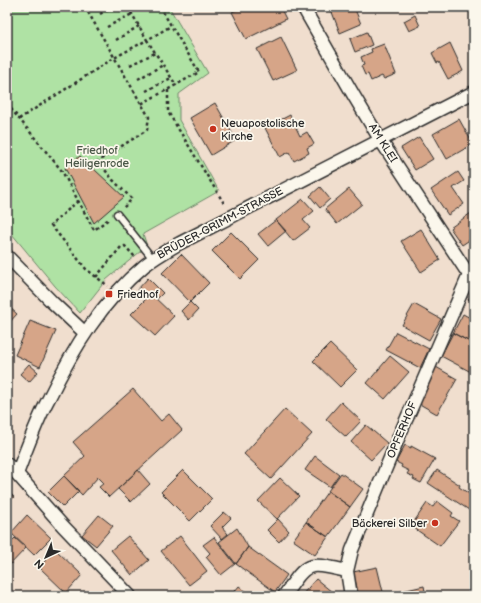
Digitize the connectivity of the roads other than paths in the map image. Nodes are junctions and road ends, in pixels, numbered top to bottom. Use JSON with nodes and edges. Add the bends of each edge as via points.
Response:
{"nodes":[{"id":1,"x":303,"y":7,"type":"edge"},
{"id":2,"x":474,"y":92,"type":"edge"},
{"id":3,"x":380,"y":140,"type":"junction"},
{"id":4,"x":116,"y":214,"type":"road end"},
{"id":5,"x":7,"y":256,"type":"edge"},
{"id":6,"x":148,"y":263,"type":"junction"},
{"id":7,"x":471,"y":272,"type":"edge"},
{"id":8,"x":85,"y":333,"type":"junction"},
{"id":9,"x":7,"y":464,"type":"edge"},
{"id":10,"x":17,"y":474,"type":"junction"},
{"id":11,"x":347,"y":571,"type":"junction"},
{"id":12,"x":130,"y":596,"type":"edge"},
{"id":13,"x":284,"y":596,"type":"edge"},
{"id":14,"x":351,"y":596,"type":"edge"}],
"edges":[{"from":1,"to":3,"type":"street","name":"AM KLEI"},
{"from":2,"to":3,"type":"street","name":"BRÜDER-GRIMM-STRASSE"},
{"from":3,"to":6,"type":"street","name":"BRÜDER-GRIMM-STRASSE","via":[[180,243]]},
{"from":3,"to":7,"type":"street","name":"AM KLEI"},
{"from":4,"to":6,"type":"lane"},
{"from":5,"to":8,"type":"street"},
{"from":6,"to":8,"type":"street","name":"BRÜDER-GRIMM-STRASSE","via":[[116,292]]},
{"from":7,"to":11,"type":"street","name":"OPFERHOF","via":[[364,521],[352,550]]},
{"from":8,"to":10,"type":"street","name":"BRÜDER-GRIMM-STRASSE","via":[[48,398]]},
{"from":9,"to":10,"type":"street"},
{"from":10,"to":12,"type":"street"},
{"from":11,"to":13,"type":"street","via":[[320,565],[309,566],[300,573]]},
{"from":11,"to":14,"type":"street","name":"OPFERHOF"}]}
